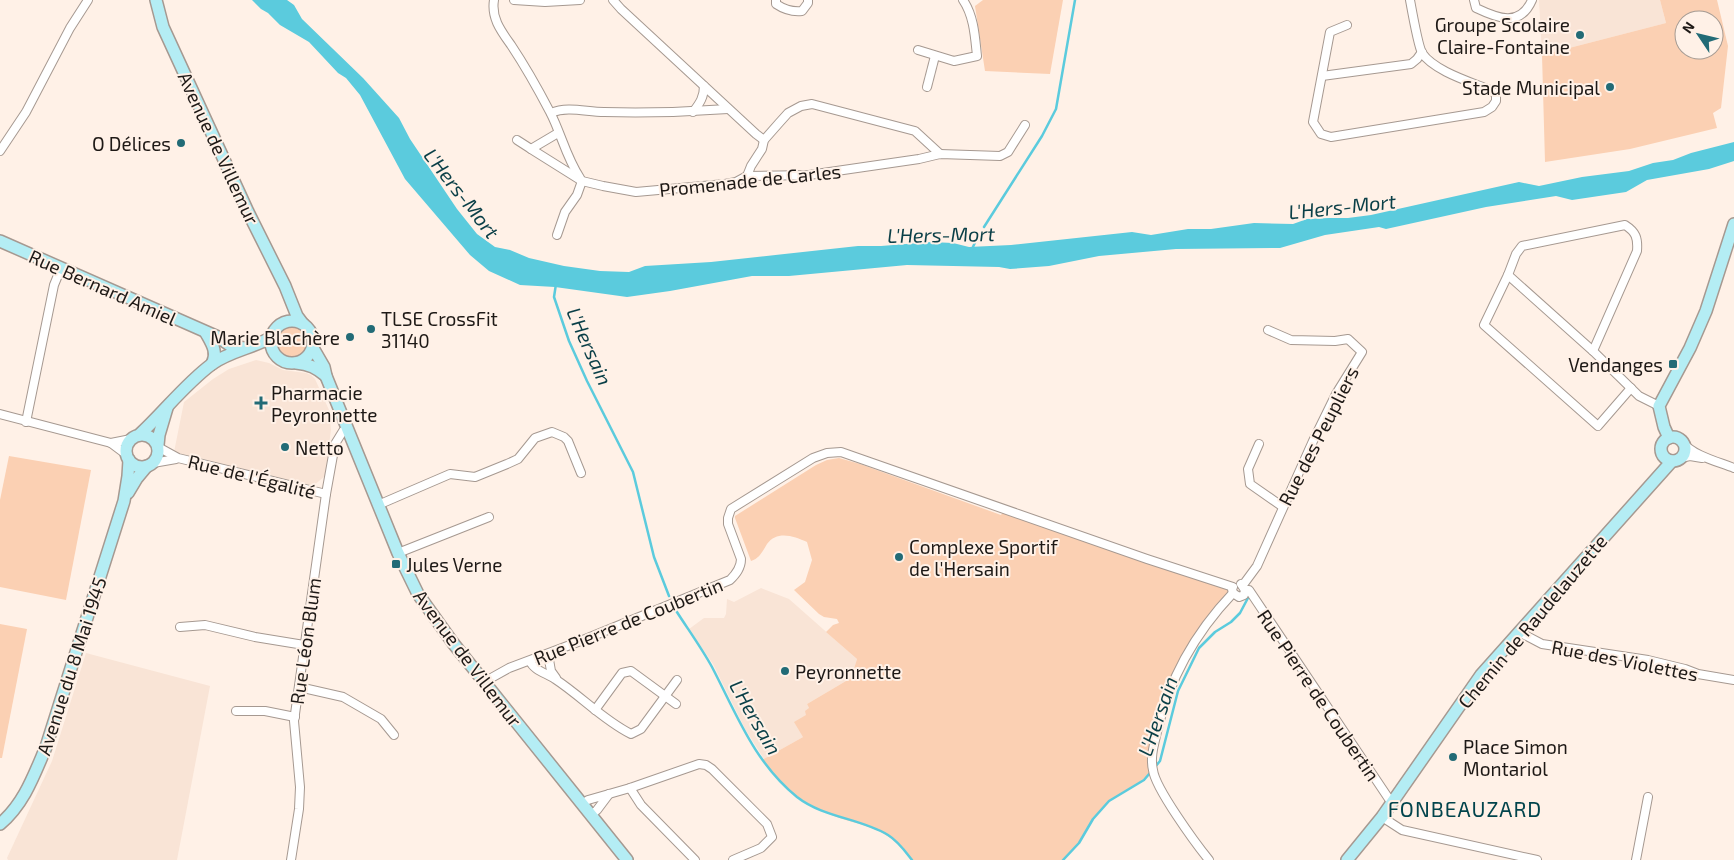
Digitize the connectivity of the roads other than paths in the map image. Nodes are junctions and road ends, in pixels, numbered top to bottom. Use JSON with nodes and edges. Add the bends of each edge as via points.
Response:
{"nodes":[{"id":1,"x":88,"y":0,"type":"edge"},
{"id":2,"x":156,"y":0,"type":"edge"},
{"id":3,"x":494,"y":0,"type":"edge"},
{"id":4,"x":514,"y":0,"type":"edge"},
{"id":5,"x":580,"y":0,"type":"edge"},
{"id":6,"x":613,"y":0,"type":"edge"},
{"id":7,"x":776,"y":0,"type":"edge"},
{"id":8,"x":808,"y":0,"type":"edge"},
{"id":9,"x":963,"y":0,"type":"edge"},
{"id":10,"x":1410,"y":0,"type":"edge"},
{"id":11,"x":1474,"y":0,"type":"edge"},
{"id":12,"x":1532,"y":0,"type":"edge"},
{"id":13,"x":1347,"y":25,"type":"dead end"},
{"id":14,"x":918,"y":50,"type":"dead end"},
{"id":15,"x":1422,"y":52,"type":"junction"},
{"id":16,"x":936,"y":56,"type":"junction"},
{"id":17,"x":1322,"y":76,"type":"junction"},
{"id":18,"x":704,"y":86,"type":"junction"},
{"id":19,"x":928,"y":87,"type":"dead end"},
{"id":20,"x":728,"y":109,"type":"junction"},
{"id":21,"x":693,"y":112,"type":"junction"},
{"id":22,"x":551,"y":113,"type":"junction"},
{"id":23,"x":1025,"y":125,"type":"dead end"},
{"id":24,"x":558,"y":133,"type":"junction"},
{"id":25,"x":517,"y":140,"type":"dead end"},
{"id":26,"x":764,"y":140,"type":"junction"},
{"id":27,"x":925,"y":141,"type":"junction"},
{"id":28,"x":531,"y":149,"type":"junction"},
{"id":29,"x":0,"y":151,"type":"edge"},
{"id":30,"x":940,"y":154,"type":"junction"},
{"id":31,"x":919,"y":159,"type":"junction"},
{"id":32,"x":747,"y":176,"type":"junction"},
{"id":33,"x":582,"y":181,"type":"junction"},
{"id":34,"x":1734,"y":224,"type":"edge"},
{"id":35,"x":557,"y":235,"type":"dead end"},
{"id":36,"x":0,"y":241,"type":"edge"},
{"id":37,"x":61,"y":268,"type":"junction"},
{"id":38,"x":1508,"y":275,"type":"junction"},
{"id":39,"x":287,"y":294,"type":"junction"},
{"id":40,"x":281,"y":324,"type":"junction"},
{"id":41,"x":303,"y":324,"type":"junction"},
{"id":42,"x":1268,"y":330,"type":"dead end"},
{"id":43,"x":206,"y":333,"type":"junction"},
{"id":44,"x":272,"y":337,"type":"junction"},
{"id":45,"x":244,"y":348,"type":"junction"},
{"id":46,"x":313,"y":348,"type":"junction"},
{"id":47,"x":1593,"y":351,"type":"junction"},
{"id":48,"x":275,"y":355,"type":"junction"},
{"id":49,"x":296,"y":363,"type":"junction"},
{"id":50,"x":208,"y":367,"type":"junction"},
{"id":51,"x":326,"y":376,"type":"junction"},
{"id":52,"x":1631,"y":388,"type":"junction"},
{"id":53,"x":1659,"y":406,"type":"junction"},
{"id":54,"x":168,"y":408,"type":"junction"},
{"id":55,"x":0,"y":414,"type":"edge"},
{"id":56,"x":26,"y":422,"type":"junction"},
{"id":57,"x":348,"y":428,"type":"junction"},
{"id":58,"x":136,"y":437,"type":"junction"},
{"id":59,"x":1669,"y":438,"type":"junction"},
{"id":60,"x":1681,"y":441,"type":"junction"},
{"id":61,"x":111,"y":443,"type":"junction"},
{"id":62,"x":1259,"y":444,"type":"dead end"},
{"id":63,"x":158,"y":446,"type":"junction"},
{"id":64,"x":128,"y":457,"type":"junction"},
{"id":65,"x":178,"y":458,"type":"junction"},
{"id":66,"x":1676,"y":459,"type":"junction"},
{"id":67,"x":1708,"y":459,"type":"junction"},
{"id":68,"x":150,"y":465,"type":"junction"},
{"id":69,"x":1734,"y":468,"type":"edge"},
{"id":70,"x":581,"y":473,"type":"dead end"},
{"id":71,"x":326,"y":494,"type":"junction"},
{"id":72,"x":124,"y":501,"type":"junction"},
{"id":73,"x":378,"y":506,"type":"junction"},
{"id":74,"x":1283,"y":506,"type":"junction"},
{"id":75,"x":489,"y":517,"type":"dead end"},
{"id":76,"x":398,"y":553,"type":"junction"},
{"id":77,"x":1244,"y":587,"type":"junction"},
{"id":78,"x":1233,"y":590,"type":"junction"},
{"id":79,"x":180,"y":627,"type":"dead end"},
{"id":80,"x":1519,"y":632,"type":"junction"},
{"id":81,"x":304,"y":645,"type":"junction"},
{"id":82,"x":548,"y":654,"type":"junction"},
{"id":83,"x":530,"y":661,"type":"junction"},
{"id":84,"x":557,"y":680,"type":"junction"},
{"id":85,"x":677,"y":680,"type":"dead end"},
{"id":86,"x":1734,"y":680,"type":"edge"},
{"id":87,"x":484,"y":682,"type":"junction"},
{"id":88,"x":299,"y":687,"type":"junction"},
{"id":89,"x":665,"y":696,"type":"junction"},
{"id":90,"x":676,"y":704,"type":"dead end"},
{"id":91,"x":595,"y":710,"type":"junction"},
{"id":92,"x":236,"y":711,"type":"dead end"},
{"id":93,"x":295,"y":717,"type":"junction"},
{"id":94,"x":394,"y":736,"type":"dead end"},
{"id":95,"x":630,"y":788,"type":"junction"},
{"id":96,"x":609,"y":794,"type":"junction"},
{"id":97,"x":1648,"y":797,"type":"dead end"},
{"id":98,"x":1393,"y":802,"type":"junction"},
{"id":99,"x":582,"y":804,"type":"junction"},
{"id":100,"x":591,"y":815,"type":"junction"},
{"id":101,"x":1382,"y":817,"type":"junction"},
{"id":102,"x":1,"y":824,"type":"edge"},
{"id":103,"x":291,"y":860,"type":"edge"},
{"id":104,"x":627,"y":860,"type":"edge"},
{"id":105,"x":695,"y":860,"type":"edge"},
{"id":106,"x":733,"y":860,"type":"edge"},
{"id":107,"x":1208,"y":860,"type":"edge"},
{"id":108,"x":1347,"y":860,"type":"edge"},
{"id":109,"x":1536,"y":860,"type":"edge"},
{"id":110,"x":1636,"y":860,"type":"edge"}],
"edges":[{"from":1,"to":29,"type":"street","via":[[26,112]]},
{"from":2,"to":39,"type":"main road","name":"Avenue de Villemur","via":[[163,27]]},
{"from":3,"to":22,"type":"street","via":[[493,13],[499,28]]},
{"from":4,"to":5,"type":"street"},
{"from":6,"to":18,"type":"street"},
{"from":7,"to":8,"type":"street","via":[[776,4],[793,12],[802,11]]},
{"from":9,"to":16,"type":"street","via":[[969,8],[977,56],[954,61]]},
{"from":10,"to":15,"type":"street"},
{"from":11,"to":12,"type":"street","via":[[1476,8],[1498,18],[1506,18],[1524,12]]},
{"from":13,"to":17,"type":"street","via":[[1330,32]]},
{"from":14,"to":16,"type":"street"},
{"from":15,"to":17,"type":"street","via":[[1411,64]]},
{"from":15,"to":17,"type":"street","via":[[1429,61],[1452,76],[1496,94],[1492,107],[1484,112],[1331,137],[1321,134],[1313,122]]},
{"from":16,"to":19,"type":"street"},
{"from":18,"to":20,"type":"street"},
{"from":18,"to":21,"type":"street","via":[[701,103]]},
{"from":20,"to":21,"type":"street"},
{"from":20,"to":26,"type":"street"},
{"from":21,"to":22,"type":"street","via":[[560,109]]},
{"from":22,"to":24,"type":"street"},
{"from":23,"to":30,"type":"street","name":"Promenade de Carles","via":[[1008,152],[1000,156]]},
{"from":24,"to":28,"type":"street"},
{"from":24,"to":33,"type":"street"},
{"from":25,"to":28,"type":"street"},
{"from":26,"to":27,"type":"street","via":[[788,113],[812,104],[915,131]]},
{"from":26,"to":32,"type":"street"},
{"from":27,"to":30,"type":"street"},
{"from":27,"to":31,"type":"street"},
{"from":28,"to":33,"type":"street"},
{"from":30,"to":31,"type":"street","name":"Promenade de Carles"},
{"from":31,"to":32,"type":"street","name":"Promenade de Carles","via":[[809,175]]},
{"from":32,"to":33,"type":"street","name":"Promenade de Carles","via":[[724,184],[636,192]]},
{"from":33,"to":35,"type":"street"},
{"from":34,"to":53,"type":"main road","via":[[1706,311]]},
{"from":36,"to":37,"type":"main road","name":"Rue Bernard Amiel"},
{"from":37,"to":43,"type":"main road","name":"Rue Bernard Amiel"},
{"from":37,"to":56,"type":"street","via":[[54,285]]},
{"from":38,"to":47,"type":"street"},
{"from":38,"to":47,"type":"street","via":[[1522,246],[1625,225],[1633,230],[1638,239],[1637,251]]},
{"from":38,"to":52,"type":"street","via":[[1484,325],[1598,426]]},
{"from":39,"to":40,"type":"main road"},
{"from":39,"to":41,"type":"main road","name":"Avenue de Villemur"},
{"from":40,"to":41,"type":"main road","via":[[292,321]]},
{"from":40,"to":44,"type":"main road"},
{"from":41,"to":46,"type":"main road","via":[[313,336]]},
{"from":42,"to":74,"type":"street","name":"Rue des Peupliers","via":[[1291,340],[1348,339],[1362,352],[1336,394]]},
{"from":43,"to":45,"type":"main road","name":"Rue Bernard Amiel","via":[[231,346]]},
{"from":43,"to":50,"type":"main road","via":[[214,347],[214,358]]},
{"from":44,"to":45,"type":"main road"},
{"from":44,"to":48,"type":"main road"},
{"from":45,"to":50,"type":"main road"},
{"from":46,"to":49,"type":"main road","via":[[304,360]]},
{"from":46,"to":51,"type":"main road","name":"Avenue de Villemur"},
{"from":47,"to":52,"type":"street"},
{"from":48,"to":49,"type":"main road","via":[[284,362]]},
{"from":48,"to":50,"type":"main road","via":[[256,352]]},
{"from":49,"to":51,"type":"main road","via":[[314,367]]},
{"from":50,"to":54,"type":"main road"},
{"from":51,"to":57,"type":"main road","name":"Avenue de Villemur"},
{"from":52,"to":53,"type":"street"},
{"from":53,"to":59,"type":"main road"},
{"from":54,"to":58,"type":"main road"},
{"from":54,"to":63,"type":"main road"},
{"from":55,"to":56,"type":"street"},
{"from":56,"to":61,"type":"street"},
{"from":57,"to":71,"type":"street","name":"Rue Léon Blum","via":[[343,430],[335,444]]},
{"from":57,"to":73,"type":"main road","name":"Avenue de Villemur"},
{"from":58,"to":61,"type":"street"},
{"from":58,"to":63,"type":"main road","via":[[149,436]]},
{"from":58,"to":64,"type":"main road","via":[[126,446]]},
{"from":59,"to":60,"type":"main road"},
{"from":59,"to":66,"type":"main road","via":[[1661,450],[1664,457]]},
{"from":60,"to":66,"type":"main road","via":[[1684,449]]},
{"from":60,"to":67,"type":"street"},
{"from":61,"to":64,"type":"street"},
{"from":62,"to":74,"type":"street","via":[[1248,469],[1250,484]]},
{"from":63,"to":65,"type":"street","name":"Rue de l'Égalité"},
{"from":63,"to":68,"type":"main road","via":[[158,456]]},
{"from":64,"to":68,"type":"main road","via":[[137,466]]},
{"from":64,"to":72,"type":"main road","name":"Avenue du 8 Mai 1945"},
{"from":65,"to":68,"type":"street","name":"Rue de l'Égalité"},
{"from":65,"to":71,"type":"street","name":"Rue de l'Égalité"},
{"from":66,"to":67,"type":"street","via":[[1690,456]]},
{"from":66,"to":80,"type":"main road","name":"Chemin de Raudelauzette"},
{"from":67,"to":69,"type":"street"},
{"from":68,"to":72,"type":"main road","name":"Avenue du 8 Mai 1945","via":[[136,478]]},
{"from":70,"to":73,"type":"street","via":[[568,441],[552,432],[535,438],[518,459],[507,464],[475,476],[450,474]]},
{"from":71,"to":81,"type":"street","name":"Rue Léon Blum"},
{"from":72,"to":102,"type":"main road","name":"Avenue du 8 Mai 1945","via":[[46,747],[30,786]]},
{"from":73,"to":76,"type":"main road","name":"Avenue de Villemur"},
{"from":74,"to":77,"type":"street","name":"Rue des Peupliers","via":[[1257,566]]},
{"from":75,"to":76,"type":"street"},
{"from":76,"to":87,"type":"main road","name":"Avenue de Villemur","via":[[418,594]]},
{"from":77,"to":78,"type":"street","via":[[1238,583]]},
{"from":77,"to":78,"type":"street","via":[[1242,596],[1237,596]]},
{"from":77,"to":98,"type":"street","name":"Rue Pierre de Coubertin"},
{"from":78,"to":82,"type":"street","name":"Rue Pierre de Coubertin","via":[[834,451],[813,458],[731,509],[728,524],[741,559],[739,570],[730,580]]},
{"from":78,"to":107,"type":"street","via":[[1212,615],[1180,666],[1168,692],[1152,755],[1156,780]]},
{"from":79,"to":81,"type":"street","via":[[205,624]]},
{"from":80,"to":86,"type":"street","name":"Rue des Violettes","via":[[1542,644],[1648,660]]},
{"from":80,"to":98,"type":"main road","name":"Chemin de Raudelauzette","via":[[1481,675]]},
{"from":81,"to":88,"type":"street","name":"Rue Léon Blum"},
{"from":82,"to":83,"type":"street","name":"Rue Pierre de Coubertin"},
{"from":82,"to":84,"type":"street","via":[[551,671]]},
{"from":83,"to":84,"type":"street","via":[[537,670]]},
{"from":83,"to":87,"type":"street","name":"Rue Pierre de Coubertin"},
{"from":84,"to":91,"type":"street"},
{"from":85,"to":89,"type":"street"},
{"from":87,"to":99,"type":"main road","name":"Avenue de Villemur"},
{"from":88,"to":93,"type":"street","name":"Rue Léon Blum"},
{"from":88,"to":94,"type":"street","via":[[343,697],[382,719]]},
{"from":89,"to":90,"type":"street"},
{"from":89,"to":91,"type":"street","via":[[640,729],[631,734]]},
{"from":89,"to":91,"type":"street","via":[[631,671],[622,673]]},
{"from":92,"to":93,"type":"street","via":[[265,711]]},
{"from":93,"to":103,"type":"street","name":"Rue Léon Blum","via":[[300,787]]},
{"from":95,"to":96,"type":"street"},
{"from":95,"to":105,"type":"street","via":[[641,805]]},
{"from":95,"to":106,"type":"street","via":[[699,764],[712,769],[767,824],[772,837],[761,848]]},
{"from":96,"to":99,"type":"street"},
{"from":96,"to":100,"type":"street"},
{"from":97,"to":110,"type":"street"},
{"from":98,"to":101,"type":"main road","name":"Chemin de Raudelauzette"},
{"from":99,"to":100,"type":"main road","name":"Avenue de Villemur"},
{"from":100,"to":104,"type":"main road","name":"Avenue de Villemur"},
{"from":101,"to":108,"type":"main road","name":"Chemin de Raudelauzette"},
{"from":101,"to":109,"type":"street","via":[[1402,830]]}]}
